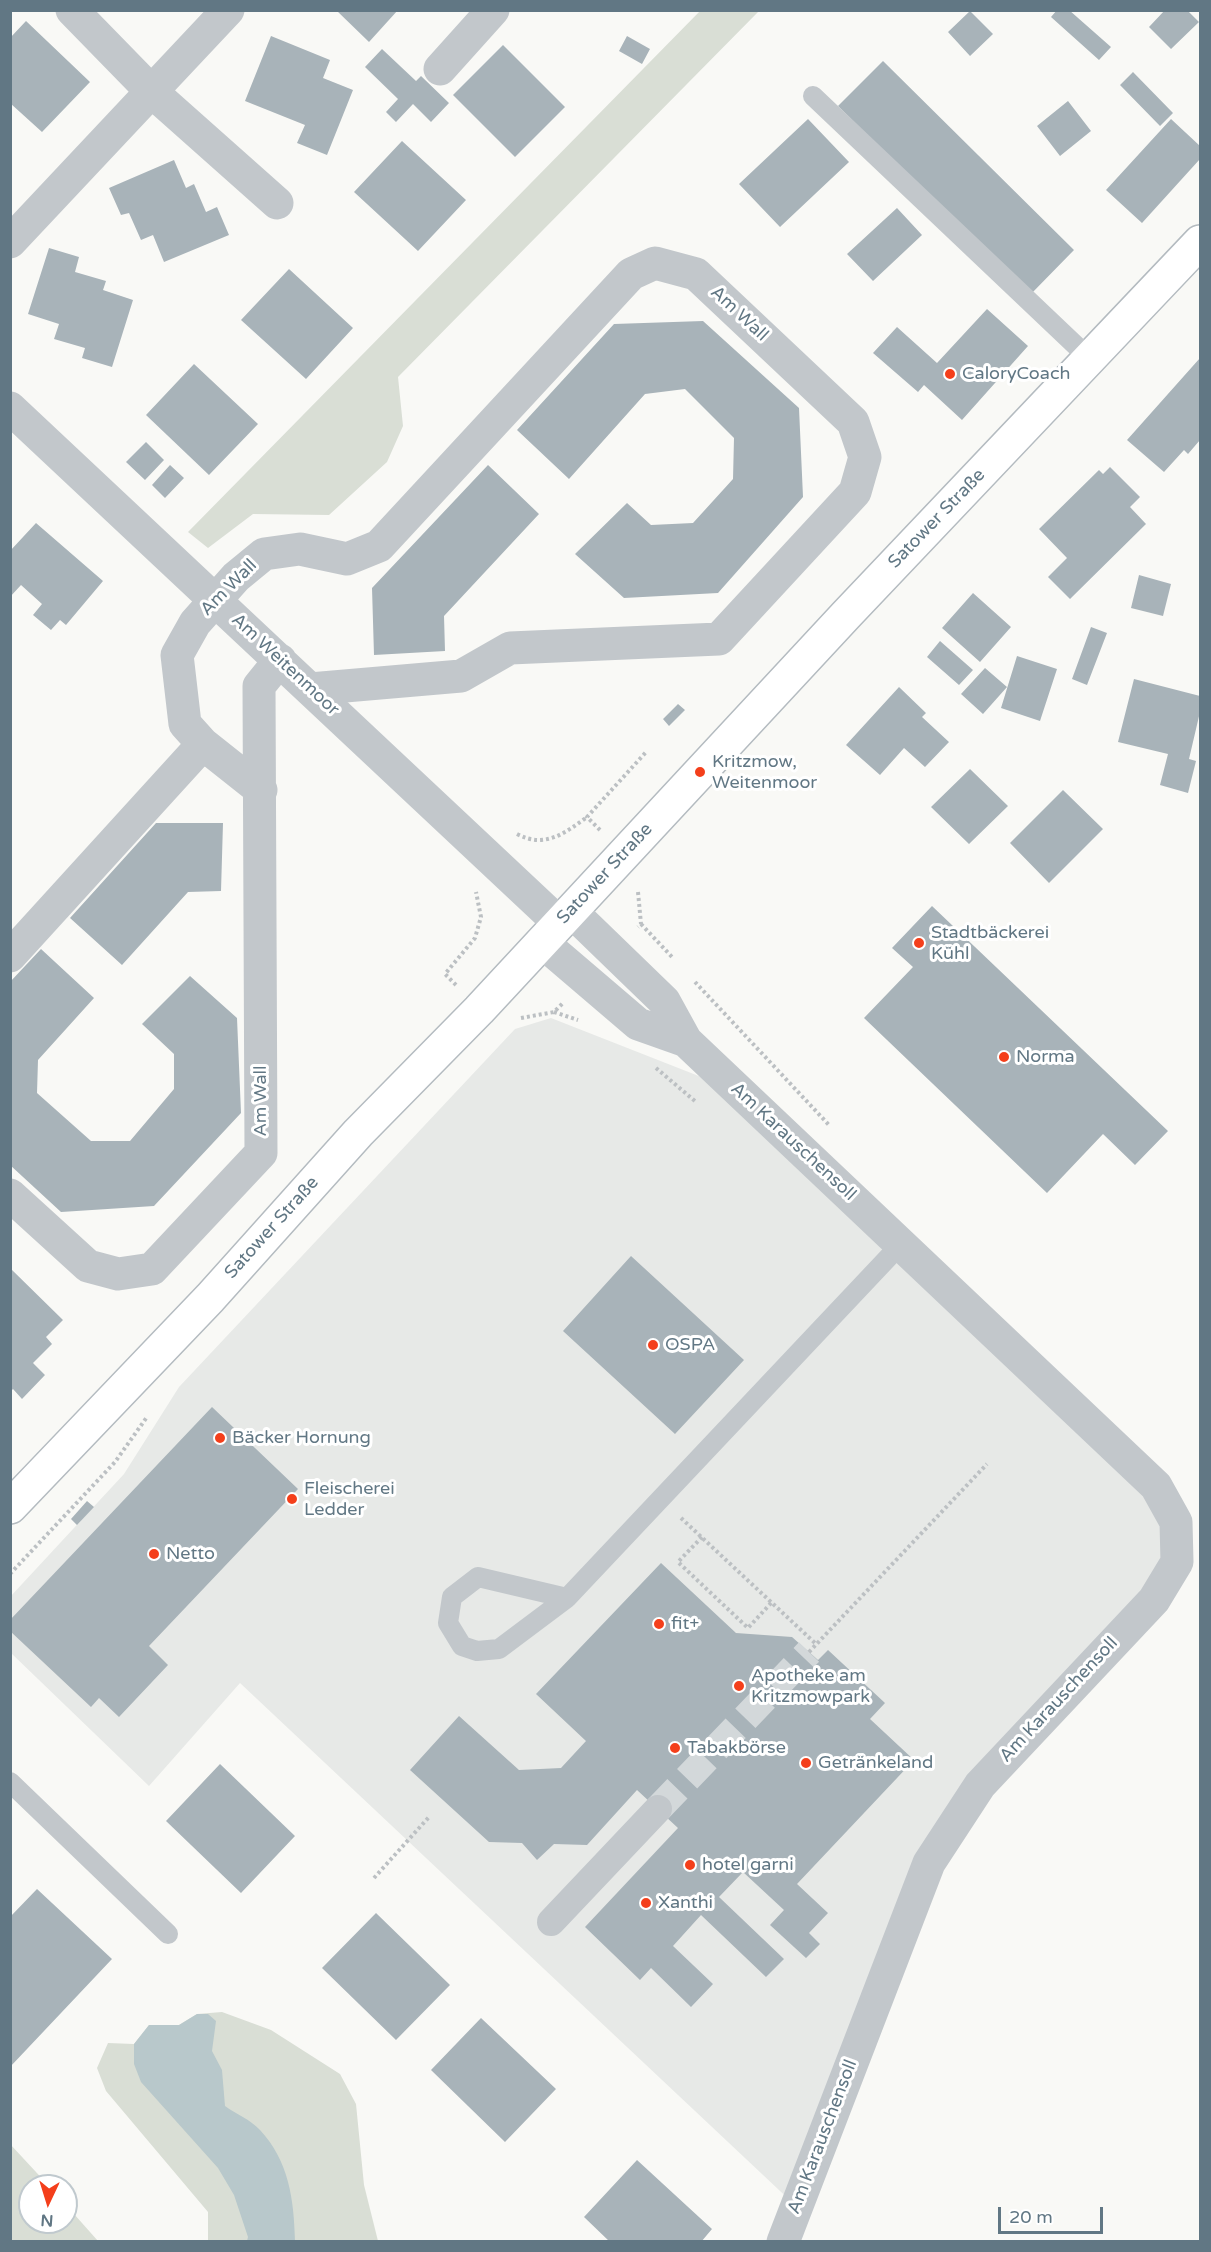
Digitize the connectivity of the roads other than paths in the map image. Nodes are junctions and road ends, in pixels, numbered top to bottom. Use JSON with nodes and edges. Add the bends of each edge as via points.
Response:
{"nodes":[{"id":1,"x":72,"y":10,"type":"edge"},
{"id":2,"x":228,"y":10,"type":"edge"},
{"id":3,"x":493,"y":10,"type":"edge"},
{"id":4,"x":440,"y":69,"type":"dead end"},
{"id":5,"x":151,"y":91,"type":"junction"},
{"id":6,"x":813,"y":96,"type":"dead end"},
{"id":7,"x":278,"y":203,"type":"dead end"},
{"id":8,"x":10,"y":242,"type":"edge"},
{"id":9,"x":1200,"y":242,"type":"edge"},
{"id":10,"x":1090,"y":359,"type":"junction"},
{"id":11,"x":10,"y":408,"type":"edge"},
{"id":12,"x":215,"y":600,"type":"junction"},
{"id":13,"x":280,"y":660,"type":"junction"},
{"id":14,"x":310,"y":689,"type":"junction"},
{"id":15,"x":203,"y":744,"type":"junction"},
{"id":16,"x":261,"y":790,"type":"junction"},
{"id":17,"x":557,"y":925,"type":"junction"},
{"id":18,"x":10,"y":956,"type":"edge"},
{"id":19,"x":10,"y":1195,"type":"edge"},
{"id":20,"x":901,"y":1244,"type":"junction"},
{"id":21,"x":10,"y":1507,"type":"edge"},
{"id":22,"x":567,"y":1598,"type":"junction"},
{"id":23,"x":10,"y":1782,"type":"edge"},
{"id":24,"x":658,"y":1809,"type":"tunnel mouth"},
{"id":25,"x":551,"y":1922,"type":"dead end"},
{"id":26,"x":168,"y":1934,"type":"dead end"},
{"id":27,"x":783,"y":2241,"type":"edge"}],
"edges":[{"from":1,"to":5,"type":"street"},
{"from":2,"to":5,"type":"street"},
{"from":3,"to":4,"type":"street"},
{"from":5,"to":7,"type":"street"},
{"from":5,"to":8,"type":"street"},
{"from":6,"to":10,"type":"lane"},
{"from":9,"to":10,"type":"main road","name":"Satower Straße"},
{"from":10,"to":17,"type":"main road","name":"Satower Straße"},
{"from":11,"to":12,"type":"street","name":"Am Weitenmoor"},
{"from":12,"to":13,"type":"street","name":"Am Weitenmoor"},
{"from":12,"to":14,"type":"street","name":"Am Wall","via":[[264,554],[300,549],[347,559],[379,546],[631,274],[655,263],[696,274],[853,422],[865,457],[855,492],[719,639],[510,648],[461,676]]},
{"from":12,"to":15,"type":"street","name":"Am Wall","via":[[195,623],[177,656],[185,724]]},
{"from":13,"to":14,"type":"street","name":"Am Weitenmoor"},
{"from":13,"to":16,"type":"street","name":"Am Wall","via":[[260,686]]},
{"from":14,"to":17,"type":"street","name":"Am Weitenmoor"},
{"from":15,"to":16,"type":"street","name":"Am Wall"},
{"from":15,"to":18,"type":"street"},
{"from":16,"to":19,"type":"street","name":"Am Wall","via":[[261,1153],[152,1269],[118,1274],[88,1266]]},
{"from":17,"to":20,"type":"street","name":"Am Karauschensoll","via":[[664,1001],[686,1041]]},
{"from":17,"to":21,"type":"main road","name":"Satower Straße"},
{"from":20,"to":22,"type":"lane"},
{"from":20,"to":27,"type":"street","name":"Am Karauschensoll","via":[[1156,1486],[1176,1522],[1178,1562],[1154,1599],[980,1785],[928,1863]]},
{"from":22,"to":22,"type":"lane","via":[[478,1577],[452,1597],[448,1623],[462,1646],[477,1651],[499,1649]]},
{"from":23,"to":26,"type":"lane"},
{"from":24,"to":25,"type":"street"}]}
